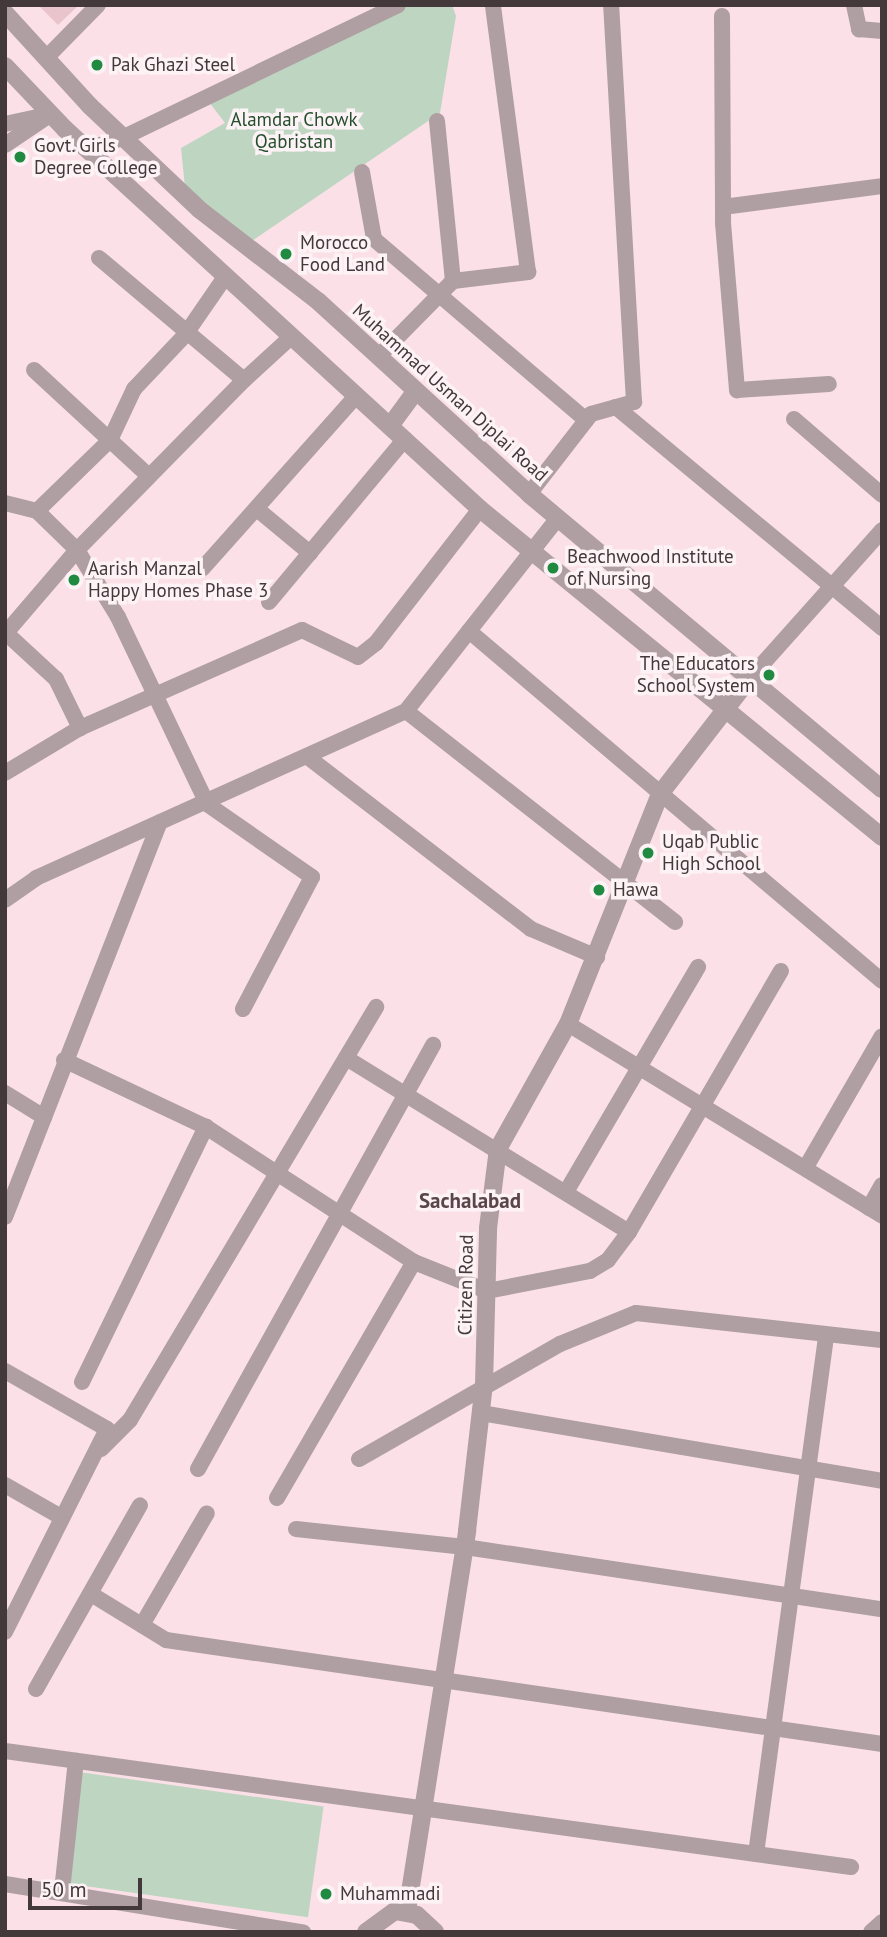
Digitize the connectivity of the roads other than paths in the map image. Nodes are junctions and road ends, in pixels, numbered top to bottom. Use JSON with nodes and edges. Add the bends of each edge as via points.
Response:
{"nodes":[{"id":1,"x":98,"y":5,"type":"edge"},
{"id":2,"x":398,"y":5,"type":"edge"},
{"id":3,"x":493,"y":5,"type":"edge"},
{"id":4,"x":854,"y":5,"type":"edge"},
{"id":5,"x":611,"y":7,"type":"dead end"},
{"id":6,"x":5,"y":13,"type":"edge"},
{"id":7,"x":722,"y":16,"type":"dead end"},
{"id":8,"x":882,"y":31,"type":"edge"},
{"id":9,"x":46,"y":58,"type":"junction"},
{"id":10,"x":5,"y":66,"type":"edge"},
{"id":11,"x":51,"y":114,"type":"junction"},
{"id":12,"x":437,"y":121,"type":"dead end"},
{"id":13,"x":5,"y":124,"type":"edge"},
{"id":14,"x":122,"y":138,"type":"junction"},
{"id":15,"x":5,"y":145,"type":"edge"},
{"id":16,"x":87,"y":149,"type":"junction"},
{"id":17,"x":362,"y":172,"type":"dead end"},
{"id":18,"x":882,"y":186,"type":"edge"},
{"id":19,"x":723,"y":207,"type":"junction"},
{"id":20,"x":99,"y":258,"type":"dead end"},
{"id":21,"x":225,"y":277,"type":"junction"},
{"id":22,"x":453,"y":281,"type":"junction"},
{"id":23,"x":439,"y":291,"type":"junction"},
{"id":24,"x":185,"y":335,"type":"junction"},
{"id":25,"x":290,"y":338,"type":"junction"},
{"id":26,"x":379,"y":356,"type":"junction"},
{"id":27,"x":34,"y":370,"type":"dead end"},
{"id":28,"x":244,"y":380,"type":"junction"},
{"id":29,"x":829,"y":384,"type":"dead end"},
{"id":30,"x":415,"y":392,"type":"junction"},
{"id":31,"x":356,"y":396,"type":"junction"},
{"id":32,"x":616,"y":407,"type":"junction"},
{"id":33,"x":794,"y":419,"type":"dead end"},
{"id":34,"x":586,"y":420,"type":"junction"},
{"id":35,"x":390,"y":426,"type":"junction"},
{"id":36,"x":405,"y":439,"type":"junction"},
{"id":37,"x":110,"y":440,"type":"junction"},
{"id":38,"x":149,"y":476,"type":"junction"},
{"id":39,"x":529,"y":494,"type":"junction"},
{"id":40,"x":882,"y":495,"type":"edge"},
{"id":41,"x":5,"y":503,"type":"edge"},
{"id":42,"x":257,"y":509,"type":"junction"},
{"id":43,"x":480,"y":509,"type":"junction"},
{"id":44,"x":37,"y":511,"type":"junction"},
{"id":45,"x":558,"y":518,"type":"junction"},
{"id":46,"x":882,"y":530,"type":"edge"},
{"id":47,"x":533,"y":549,"type":"junction"},
{"id":48,"x":77,"y":550,"type":"junction"},
{"id":49,"x":310,"y":553,"type":"junction"},
{"id":50,"x":202,"y":569,"type":"dead end"},
{"id":51,"x":832,"y":586,"type":"junction"},
{"id":52,"x":269,"y":602,"type":"dead end"},
{"id":53,"x":882,"y":628,"type":"edge"},
{"id":54,"x":469,"y":631,"type":"junction"},
{"id":55,"x":6,"y":633,"type":"edge"},
{"id":56,"x":749,"y":679,"type":"junction"},
{"id":57,"x":154,"y":697,"type":"junction"},
{"id":58,"x":724,"y":710,"type":"junction"},
{"id":59,"x":406,"y":711,"type":"junction"},
{"id":60,"x":79,"y":729,"type":"junction"},
{"id":61,"x":309,"y":758,"type":"junction"},
{"id":62,"x":5,"y":773,"type":"edge"},
{"id":63,"x":882,"y":789,"type":"edge"},
{"id":64,"x":660,"y":794,"type":"junction"},
{"id":65,"x":206,"y":804,"type":"junction"},
{"id":66,"x":160,"y":821,"type":"junction"},
{"id":67,"x":882,"y":837,"type":"edge"},
{"id":68,"x":628,"y":881,"type":"junction"},
{"id":69,"x":5,"y":900,"type":"edge"},
{"id":70,"x":675,"y":922,"type":"dead end"},
{"id":71,"x":597,"y":957,"type":"junction"},
{"id":72,"x":698,"y":967,"type":"dead end"},
{"id":73,"x":781,"y":971,"type":"dead end"},
{"id":74,"x":882,"y":981,"type":"edge"},
{"id":75,"x":376,"y":1007,"type":"dead end"},
{"id":76,"x":243,"y":1009,"type":"dead end"},
{"id":77,"x":568,"y":1024,"type":"junction"},
{"id":78,"x":882,"y":1036,"type":"edge"},
{"id":79,"x":433,"y":1045,"type":"dead end"},
{"id":80,"x":346,"y":1059,"type":"junction"},
{"id":81,"x":64,"y":1060,"type":"junction"},
{"id":82,"x":639,"y":1067,"type":"junction"},
{"id":83,"x":5,"y":1093,"type":"edge"},
{"id":84,"x":408,"y":1098,"type":"junction"},
{"id":85,"x":702,"y":1104,"type":"junction"},
{"id":86,"x":44,"y":1117,"type":"junction"},
{"id":87,"x":206,"y":1127,"type":"junction"},
{"id":88,"x":498,"y":1149,"type":"junction"},
{"id":89,"x":806,"y":1167,"type":"junction"},
{"id":90,"x":277,"y":1172,"type":"junction"},
{"id":91,"x":882,"y":1185,"type":"edge"},
{"id":92,"x":566,"y":1192,"type":"junction"},
{"id":93,"x":875,"y":1212,"type":"edge"},
{"id":94,"x":5,"y":1217,"type":"edge"},
{"id":95,"x":339,"y":1217,"type":"junction"},
{"id":96,"x":629,"y":1232,"type":"junction"},
{"id":97,"x":414,"y":1262,"type":"junction"},
{"id":98,"x":486,"y":1291,"type":"junction"},
{"id":99,"x":826,"y":1337,"type":"junction"},
{"id":100,"x":882,"y":1340,"type":"edge"},
{"id":101,"x":5,"y":1371,"type":"edge"},
{"id":102,"x":82,"y":1382,"type":"dead end"},
{"id":103,"x":484,"y":1385,"type":"junction"},
{"id":104,"x":481,"y":1413,"type":"junction"},
{"id":105,"x":102,"y":1448,"type":"junction"},
{"id":106,"x":359,"y":1458,"type":"dead end"},
{"id":107,"x":198,"y":1469,"type":"dead end"},
{"id":108,"x":808,"y":1471,"type":"junction"},
{"id":109,"x":882,"y":1481,"type":"edge"},
{"id":110,"x":5,"y":1485,"type":"edge"},
{"id":111,"x":277,"y":1498,"type":"dead end"},
{"id":112,"x":141,"y":1505,"type":"dead end"},
{"id":113,"x":207,"y":1513,"type":"dead end"},
{"id":114,"x":61,"y":1517,"type":"junction"},
{"id":115,"x":296,"y":1529,"type":"dead end"},
{"id":116,"x":465,"y":1547,"type":"junction"},
{"id":117,"x":90,"y":1594,"type":"junction"},
{"id":118,"x":791,"y":1598,"type":"junction"},
{"id":119,"x":882,"y":1609,"type":"edge"},
{"id":120,"x":142,"y":1625,"type":"junction"},
{"id":121,"x":6,"y":1629,"type":"edge"},
{"id":122,"x":443,"y":1682,"type":"junction"},
{"id":123,"x":36,"y":1689,"type":"dead end"},
{"id":124,"x":773,"y":1731,"type":"junction"},
{"id":125,"x":882,"y":1744,"type":"edge"},
{"id":126,"x":5,"y":1751,"type":"edge"},
{"id":127,"x":76,"y":1761,"type":"junction"},
{"id":128,"x":422,"y":1808,"type":"junction"},
{"id":129,"x":756,"y":1854,"type":"junction"},
{"id":130,"x":852,"y":1867,"type":"dead end"},
{"id":131,"x":5,"y":1884,"type":"edge"},
{"id":132,"x":62,"y":1891,"type":"junction"},
{"id":133,"x":407,"y":1911,"type":"junction"},
{"id":134,"x":882,"y":1922,"type":"edge"},
{"id":135,"x":303,"y":1932,"type":"edge"},
{"id":136,"x":366,"y":1932,"type":"edge"},
{"id":137,"x":435,"y":1932,"type":"edge"},
{"id":138,"x":871,"y":1932,"type":"edge"}],
"edges":[{"from":1,"to":9,"type":"street"},
{"from":2,"to":14,"type":"street"},
{"from":3,"to":22,"type":"street","via":[[528,272]]},
{"from":4,"to":8,"type":"street","via":[[859,29]]},
{"from":5,"to":32,"type":"street","via":[[635,396]]},
{"from":6,"to":9,"type":"street","name":"Muhammad Usman Diplai Road"},
{"from":7,"to":19,"type":"street"},
{"from":9,"to":14,"type":"street","name":"Muhammad Usman Diplai Road"},
{"from":10,"to":11,"type":"street"},
{"from":11,"to":13,"type":"street"},
{"from":11,"to":15,"type":"street"},
{"from":11,"to":16,"type":"street"},
{"from":12,"to":22,"type":"street"},
{"from":14,"to":16,"type":"street"},
{"from":14,"to":26,"type":"street","name":"Muhammad Usman Diplai Road"},
{"from":16,"to":21,"type":"street"},
{"from":17,"to":23,"type":"street","via":[[374,239]]},
{"from":18,"to":19,"type":"street"},
{"from":19,"to":29,"type":"street","via":[[737,390]]},
{"from":20,"to":24,"type":"street"},
{"from":21,"to":24,"type":"street"},
{"from":21,"to":25,"type":"street"},
{"from":22,"to":23,"type":"street"},
{"from":23,"to":26,"type":"street"},
{"from":23,"to":34,"type":"street"},
{"from":24,"to":28,"type":"street"},
{"from":24,"to":37,"type":"street","via":[[134,389]]},
{"from":25,"to":28,"type":"street"},
{"from":25,"to":31,"type":"street"},
{"from":26,"to":30,"type":"street","name":"Muhammad Usman Diplai Road"},
{"from":27,"to":37,"type":"street"},
{"from":28,"to":38,"type":"street"},
{"from":30,"to":35,"type":"street"},
{"from":30,"to":39,"type":"street","name":"Muhammad Usman Diplai Road"},
{"from":31,"to":35,"type":"street"},
{"from":31,"to":42,"type":"street"},
{"from":32,"to":34,"type":"street","via":[[594,411]]},
{"from":32,"to":51,"type":"street"},
{"from":33,"to":40,"type":"street"},
{"from":34,"to":39,"type":"street"},
{"from":35,"to":36,"type":"street"},
{"from":36,"to":43,"type":"street"},
{"from":36,"to":49,"type":"street"},
{"from":37,"to":38,"type":"street"},
{"from":37,"to":44,"type":"street"},
{"from":38,"to":48,"type":"street"},
{"from":39,"to":45,"type":"street","name":"Muhammad Usman Diplai Road"},
{"from":41,"to":44,"type":"street"},
{"from":42,"to":49,"type":"street"},
{"from":42,"to":50,"type":"street"},
{"from":43,"to":47,"type":"street"},
{"from":43,"to":57,"type":"street","via":[[376,643],[358,657],[302,630]]},
{"from":44,"to":48,"type":"street"},
{"from":45,"to":47,"type":"street"},
{"from":45,"to":56,"type":"street","name":"Muhammad Usman Diplai Road"},
{"from":46,"to":51,"type":"street"},
{"from":47,"to":54,"type":"street"},
{"from":47,"to":58,"type":"street"},
{"from":48,"to":55,"type":"street"},
{"from":48,"to":57,"type":"street","via":[[118,617]]},
{"from":49,"to":52,"type":"street"},
{"from":51,"to":53,"type":"street"},
{"from":51,"to":56,"type":"street"},
{"from":54,"to":59,"type":"street"},
{"from":54,"to":64,"type":"street"},
{"from":55,"to":60,"type":"street","via":[[56,679]]},
{"from":56,"to":58,"type":"street","name":"Citizen Road"},
{"from":56,"to":63,"type":"street","name":"Muhammad Usman Diplai Road"},
{"from":57,"to":60,"type":"street"},
{"from":57,"to":65,"type":"street"},
{"from":58,"to":64,"type":"street","name":"Citizen Road"},
{"from":58,"to":67,"type":"street"},
{"from":59,"to":61,"type":"street"},
{"from":59,"to":68,"type":"street"},
{"from":60,"to":62,"type":"street"},
{"from":61,"to":65,"type":"street"},
{"from":61,"to":71,"type":"street","via":[[531,929]]},
{"from":64,"to":68,"type":"street","name":"Citizen Road"},
{"from":64,"to":74,"type":"street"},
{"from":65,"to":66,"type":"street"},
{"from":65,"to":76,"type":"street","via":[[312,877]]},
{"from":66,"to":69,"type":"street","via":[[36,878]]},
{"from":66,"to":81,"type":"street"},
{"from":68,"to":70,"type":"street"},
{"from":68,"to":71,"type":"street","name":"Citizen Road"},
{"from":71,"to":77,"type":"street","name":"Citizen Road"},
{"from":72,"to":82,"type":"street"},
{"from":73,"to":85,"type":"street"},
{"from":75,"to":80,"type":"street"},
{"from":77,"to":82,"type":"street"},
{"from":77,"to":88,"type":"street","name":"Citizen Road"},
{"from":78,"to":89,"type":"street"},
{"from":79,"to":84,"type":"street"},
{"from":80,"to":84,"type":"street"},
{"from":80,"to":90,"type":"street"},
{"from":81,"to":86,"type":"street"},
{"from":81,"to":87,"type":"street"},
{"from":82,"to":85,"type":"street"},
{"from":82,"to":92,"type":"street"},
{"from":83,"to":86,"type":"street"},
{"from":84,"to":88,"type":"street"},
{"from":84,"to":95,"type":"street"},
{"from":85,"to":89,"type":"street"},
{"from":85,"to":96,"type":"street"},
{"from":86,"to":94,"type":"street"},
{"from":87,"to":90,"type":"street"},
{"from":87,"to":102,"type":"street"},
{"from":88,"to":92,"type":"street"},
{"from":88,"to":98,"type":"street","name":"Citizen Road"},
{"from":89,"to":93,"type":"street"},
{"from":90,"to":95,"type":"street"},
{"from":90,"to":105,"type":"street","via":[[130,1420]]},
{"from":91,"to":93,"type":"street"},
{"from":92,"to":96,"type":"street"},
{"from":95,"to":97,"type":"street"},
{"from":95,"to":107,"type":"street"},
{"from":96,"to":98,"type":"street","via":[[608,1261],[590,1270]]},
{"from":97,"to":98,"type":"street"},
{"from":97,"to":111,"type":"street"},
{"from":98,"to":103,"type":"street","name":"Citizen Road"},
{"from":99,"to":100,"type":"street"},
{"from":99,"to":103,"type":"street","via":[[669,1311],[636,1312]]},
{"from":99,"to":108,"type":"street"},
{"from":101,"to":105,"type":"street","via":[[107,1429]]},
{"from":103,"to":104,"type":"street","name":"Citizen Road"},
{"from":103,"to":106,"type":"street"},
{"from":104,"to":108,"type":"street"},
{"from":104,"to":116,"type":"street","name":"Citizen Road"},
{"from":105,"to":114,"type":"street"},
{"from":108,"to":109,"type":"street"},
{"from":108,"to":118,"type":"street"},
{"from":110,"to":114,"type":"street"},
{"from":112,"to":117,"type":"street"},
{"from":113,"to":120,"type":"street"},
{"from":114,"to":121,"type":"street"},
{"from":115,"to":116,"type":"street"},
{"from":116,"to":118,"type":"street"},
{"from":116,"to":122,"type":"street","name":"Citizen Road"},
{"from":117,"to":120,"type":"street"},
{"from":117,"to":123,"type":"street"},
{"from":118,"to":119,"type":"street"},
{"from":118,"to":124,"type":"street"},
{"from":120,"to":122,"type":"street","via":[[166,1640]]},
{"from":122,"to":124,"type":"street"},
{"from":122,"to":128,"type":"street","name":"Citizen Road"},
{"from":124,"to":125,"type":"street"},
{"from":124,"to":129,"type":"street"},
{"from":126,"to":127,"type":"street"},
{"from":127,"to":128,"type":"street"},
{"from":127,"to":132,"type":"street"},
{"from":128,"to":129,"type":"street"},
{"from":128,"to":133,"type":"street","name":"Citizen Road"},
{"from":129,"to":130,"type":"street"},
{"from":131,"to":132,"type":"street"},
{"from":132,"to":135,"type":"street"},
{"from":133,"to":136,"type":"street","via":[[383,1915]]},
{"from":133,"to":137,"type":"street"},
{"from":134,"to":138,"type":"street"}]}
